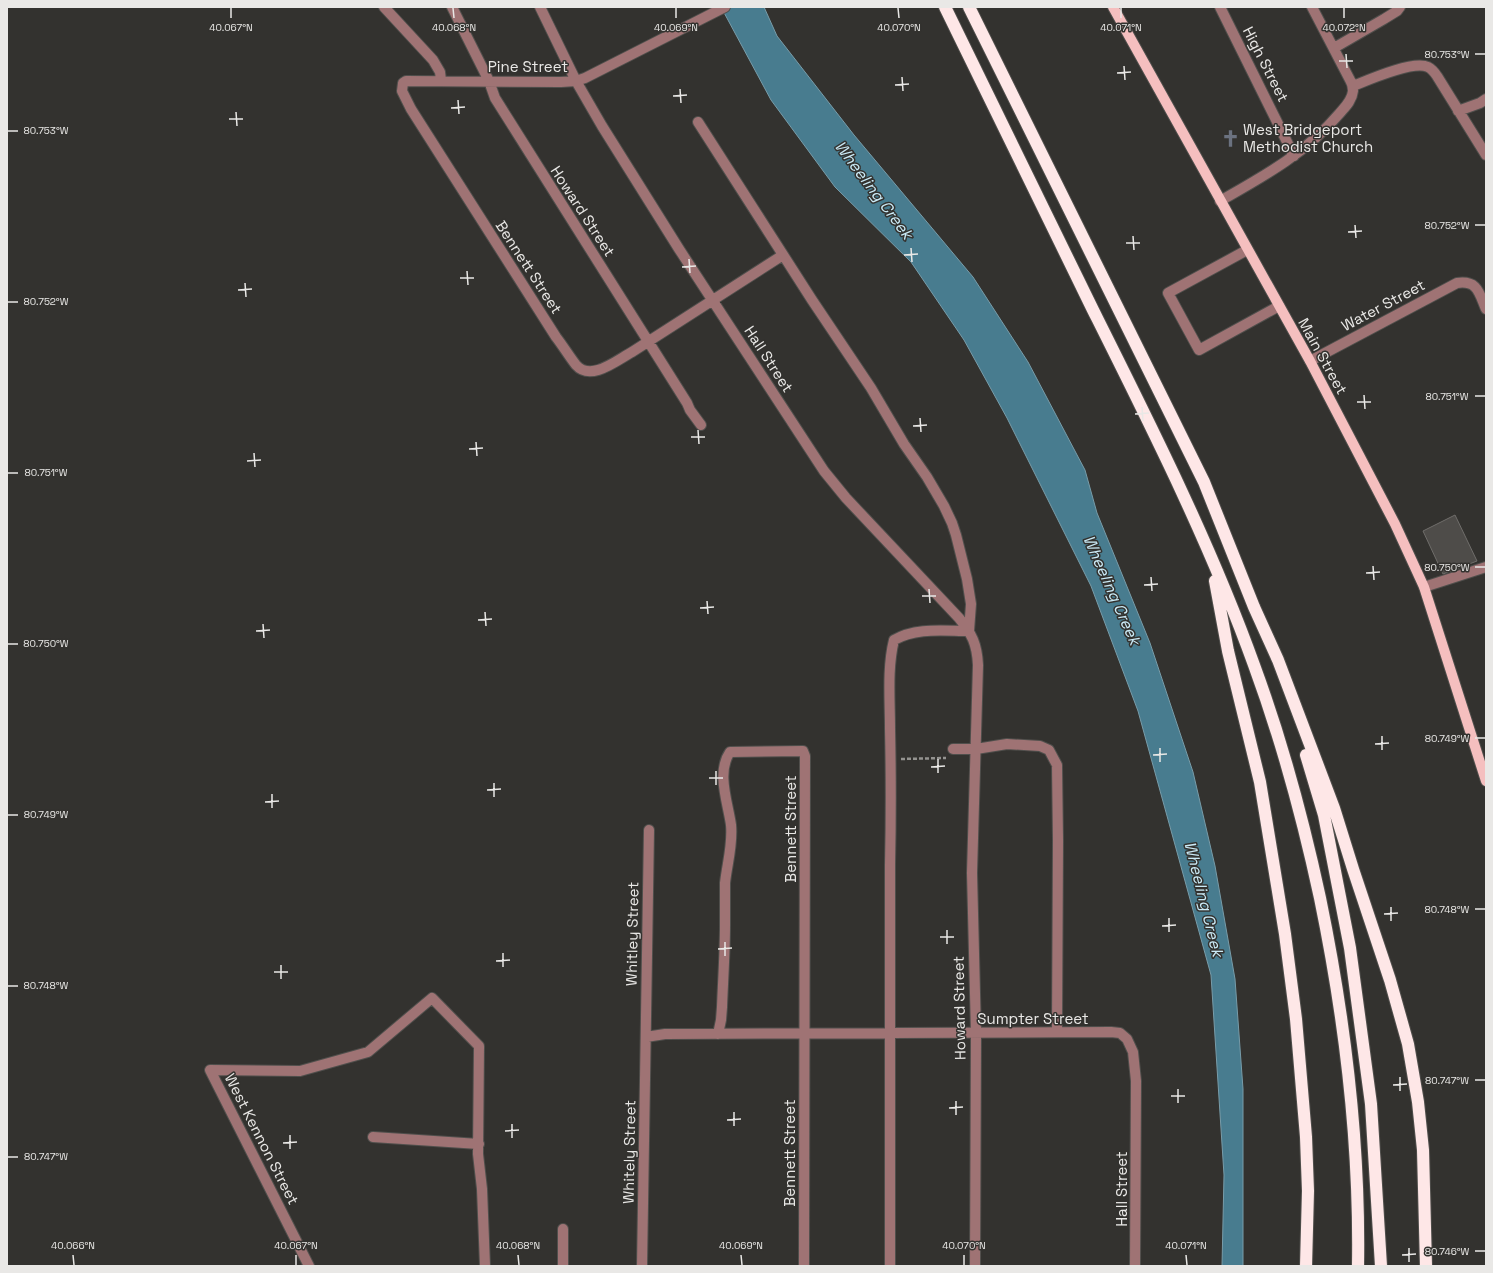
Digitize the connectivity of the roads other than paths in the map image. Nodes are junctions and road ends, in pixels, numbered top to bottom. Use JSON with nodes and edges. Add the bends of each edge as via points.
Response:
{"nodes":[{"id":1,"x":384,"y":7,"type":"edge"},
{"id":2,"x":452,"y":7,"type":"edge"},
{"id":3,"x":540,"y":7,"type":"edge"},
{"id":4,"x":725,"y":7,"type":"edge"},
{"id":5,"x":945,"y":7,"type":"edge"},
{"id":6,"x":969,"y":7,"type":"edge"},
{"id":7,"x":1113,"y":7,"type":"edge"},
{"id":8,"x":1220,"y":7,"type":"edge"},
{"id":9,"x":1312,"y":7,"type":"edge"},
{"id":10,"x":1400,"y":7,"type":"edge"},
{"id":11,"x":1334,"y":48,"type":"junction"},
{"id":12,"x":441,"y":80,"type":"junction"},
{"id":13,"x":489,"y":81,"type":"junction"},
{"id":14,"x":576,"y":81,"type":"junction"},
{"id":15,"x":1352,"y":86,"type":"junction"},
{"id":16,"x":1486,"y":99,"type":"edge"},
{"id":17,"x":1458,"y":111,"type":"junction"},
{"id":18,"x":698,"y":122,"type":"dead end"},
{"id":19,"x":430,"y":140,"type":"joint"},
{"id":20,"x":1486,"y":155,"type":"edge"},
{"id":21,"x":1294,"y":156,"type":"junction"},
{"id":22,"x":1220,"y":201,"type":"junction"},
{"id":23,"x":1247,"y":250,"type":"junction"},
{"id":24,"x":783,"y":255,"type":"junction"},
{"id":25,"x":713,"y":299,"type":"junction"},
{"id":26,"x":1279,"y":306,"type":"junction"},
{"id":27,"x":1486,"y":309,"type":"edge"},
{"id":28,"x":649,"y":340,"type":"junction"},
{"id":29,"x":1310,"y":362,"type":"junction"},
{"id":30,"x":701,"y":425,"type":"dead end"},
{"id":31,"x":1211,"y":556,"type":"junction"},
{"id":32,"x":1486,"y":567,"type":"edge"},
{"id":33,"x":1424,"y":587,"type":"junction"},
{"id":34,"x":969,"y":631,"type":"junction"},
{"id":35,"x":1278,"y":660,"type":"junction"},
{"id":36,"x":976,"y":749,"type":"junction"},
{"id":37,"x":952,"y":753,"type":"road end"},
{"id":38,"x":1486,"y":781,"type":"edge"},
{"id":39,"x":649,"y":830,"type":"dead end"},
{"id":40,"x":1057,"y":1032,"type":"junction"},
{"id":41,"x":804,"y":1033,"type":"junction"},
{"id":42,"x":890,"y":1033,"type":"junction"},
{"id":43,"x":976,"y":1033,"type":"junction"},
{"id":44,"x":718,"y":1034,"type":"junction"},
{"id":45,"x":646,"y":1037,"type":"junction"},
{"id":46,"x":1136,"y":1112,"type":"joint"},
{"id":47,"x":372,"y":1137,"type":"dead end"},
{"id":48,"x":479,"y":1144,"type":"junction"},
{"id":49,"x":563,"y":1229,"type":"dead end"},
{"id":50,"x":309,"y":1266,"type":"edge"},
{"id":51,"x":485,"y":1266,"type":"edge"},
{"id":52,"x":563,"y":1266,"type":"edge"},
{"id":53,"x":642,"y":1266,"type":"edge"},
{"id":54,"x":804,"y":1266,"type":"edge"},
{"id":55,"x":890,"y":1266,"type":"edge"},
{"id":56,"x":975,"y":1266,"type":"edge"},
{"id":57,"x":1135,"y":1266,"type":"edge"},
{"id":58,"x":1306,"y":1266,"type":"edge"},
{"id":59,"x":1358,"y":1266,"type":"edge"},
{"id":60,"x":1381,"y":1266,"type":"edge"},
{"id":61,"x":1426,"y":1266,"type":"edge"}],
"edges":[{"from":1,"to":12,"type":"street","via":[[433,60],[440,72]]},
{"from":2,"to":13,"type":"street","name":"Howard Street"},
{"from":3,"to":14,"type":"street","name":"Hall Street"},
{"from":4,"to":14,"type":"street","name":"Pine Street"},
{"from":5,"to":31,"type":"highway","via":[[1134,392]]},
{"from":6,"to":35,"type":"highway","via":[[1204,482]]},
{"from":7,"to":22,"type":"main road","name":"Main Street"},
{"from":8,"to":21,"type":"street","name":"High Street"},
{"from":9,"to":11,"type":"street"},
{"from":10,"to":11,"type":"street"},
{"from":11,"to":15,"type":"street"},
{"from":12,"to":13,"type":"street","name":"Pine Street"},
{"from":12,"to":19,"type":"street","name":"Pine Street","via":[[406,81],[402,87],[404,97]]},
{"from":13,"to":14,"type":"street","name":"Pine Street"},
{"from":13,"to":28,"type":"street","name":"Howard Street","via":[[499,105]]},
{"from":14,"to":25,"type":"street","name":"Hall Street","via":[[679,249]]},
{"from":15,"to":17,"type":"street","via":[[1402,68],[1424,66],[1437,76]]},
{"from":15,"to":21,"type":"street","via":[[1350,101],[1333,122]]},
{"from":16,"to":17,"type":"street"},
{"from":17,"to":20,"type":"street"},
{"from":18,"to":24,"type":"street"},
{"from":19,"to":28,"type":"street","name":"Bennett Street","via":[[577,366],[583,370],[598,370]]},
{"from":21,"to":22,"type":"street"},
{"from":22,"to":23,"type":"main road","name":"Main Street"},
{"from":23,"to":26,"type":"main road","name":"Main Street"},
{"from":23,"to":26,"type":"street","via":[[1168,293],[1198,350]]},
{"from":24,"to":25,"type":"street","name":"Bennett Street"},
{"from":24,"to":34,"type":"street","via":[[871,388],[947,512],[956,535],[967,579],[971,604]]},
{"from":25,"to":28,"type":"street","name":"Bennett Street"},
{"from":25,"to":34,"type":"street","name":"Hall Street","via":[[824,471]]},
{"from":26,"to":29,"type":"main road","name":"Main Street"},
{"from":27,"to":29,"type":"street","name":"Water Street","via":[[1479,291],[1473,284],[1457,283]]},
{"from":28,"to":30,"type":"street","name":"Howard Street"},
{"from":29,"to":33,"type":"main road","name":"Main Street","via":[[1395,524]]},
{"from":31,"to":58,"type":"highway","via":[[1228,651],[1260,782],[1285,934],[1296,1019],[1306,1137]]},
{"from":31,"to":59,"type":"highway","via":[[1255,666],[1282,751],[1298,807],[1327,934],[1352,1111],[1359,1229]]},
{"from":32,"to":33,"type":"street"},
{"from":33,"to":38,"type":"main road","name":"Main Street"},
{"from":34,"to":36,"type":"street","name":"Howard Street","via":[[977,654]]},
{"from":34,"to":42,"type":"street","via":[[912,633],[894,640],[891,651]]},
{"from":35,"to":60,"type":"highway","via":[[1324,815],[1350,948],[1371,1104]]},
{"from":35,"to":61,"type":"highway","via":[[1334,808],[1400,1013],[1413,1072],[1423,1150]]},
{"from":36,"to":37,"type":"street"},
{"from":36,"to":40,"type":"street","via":[[1008,744],[1040,746],[1049,750],[1057,765]]},
{"from":36,"to":43,"type":"street","name":"Howard Street","via":[[972,874]]},
{"from":39,"to":45,"type":"street","name":"Whitley Street"},
{"from":40,"to":43,"type":"street","name":"Sumpter Street"},
{"from":40,"to":46,"type":"street","name":"Sumpter Street","via":[[1111,1032],[1127,1039],[1133,1052]]},
{"from":41,"to":42,"type":"street","name":"Sumpter Street"},
{"from":41,"to":44,"type":"street","name":"Sumpter Street"},
{"from":41,"to":44,"type":"street","name":"Bennett Street","via":[[805,756],[803,752],[730,752],[723,771],[731,827],[731,846],[726,880],[722,1007]]},
{"from":41,"to":54,"type":"street","name":"Bennett Street"},
{"from":42,"to":43,"type":"street","name":"Sumpter Street"},
{"from":42,"to":55,"type":"street"},
{"from":43,"to":56,"type":"street","name":"Howard Street"},
{"from":44,"to":45,"type":"street","name":"Sumpter Street","via":[[665,1034]]},
{"from":45,"to":53,"type":"street","name":"Whitely Street"},
{"from":46,"to":57,"type":"street","name":"Hall Street"},
{"from":47,"to":48,"type":"street"},
{"from":48,"to":50,"type":"street","name":"West Kennon Street","via":[[480,1046],[432,998],[368,1052],[300,1071],[210,1070]]},
{"from":48,"to":51,"type":"street"},
{"from":49,"to":52,"type":"street"}]}
